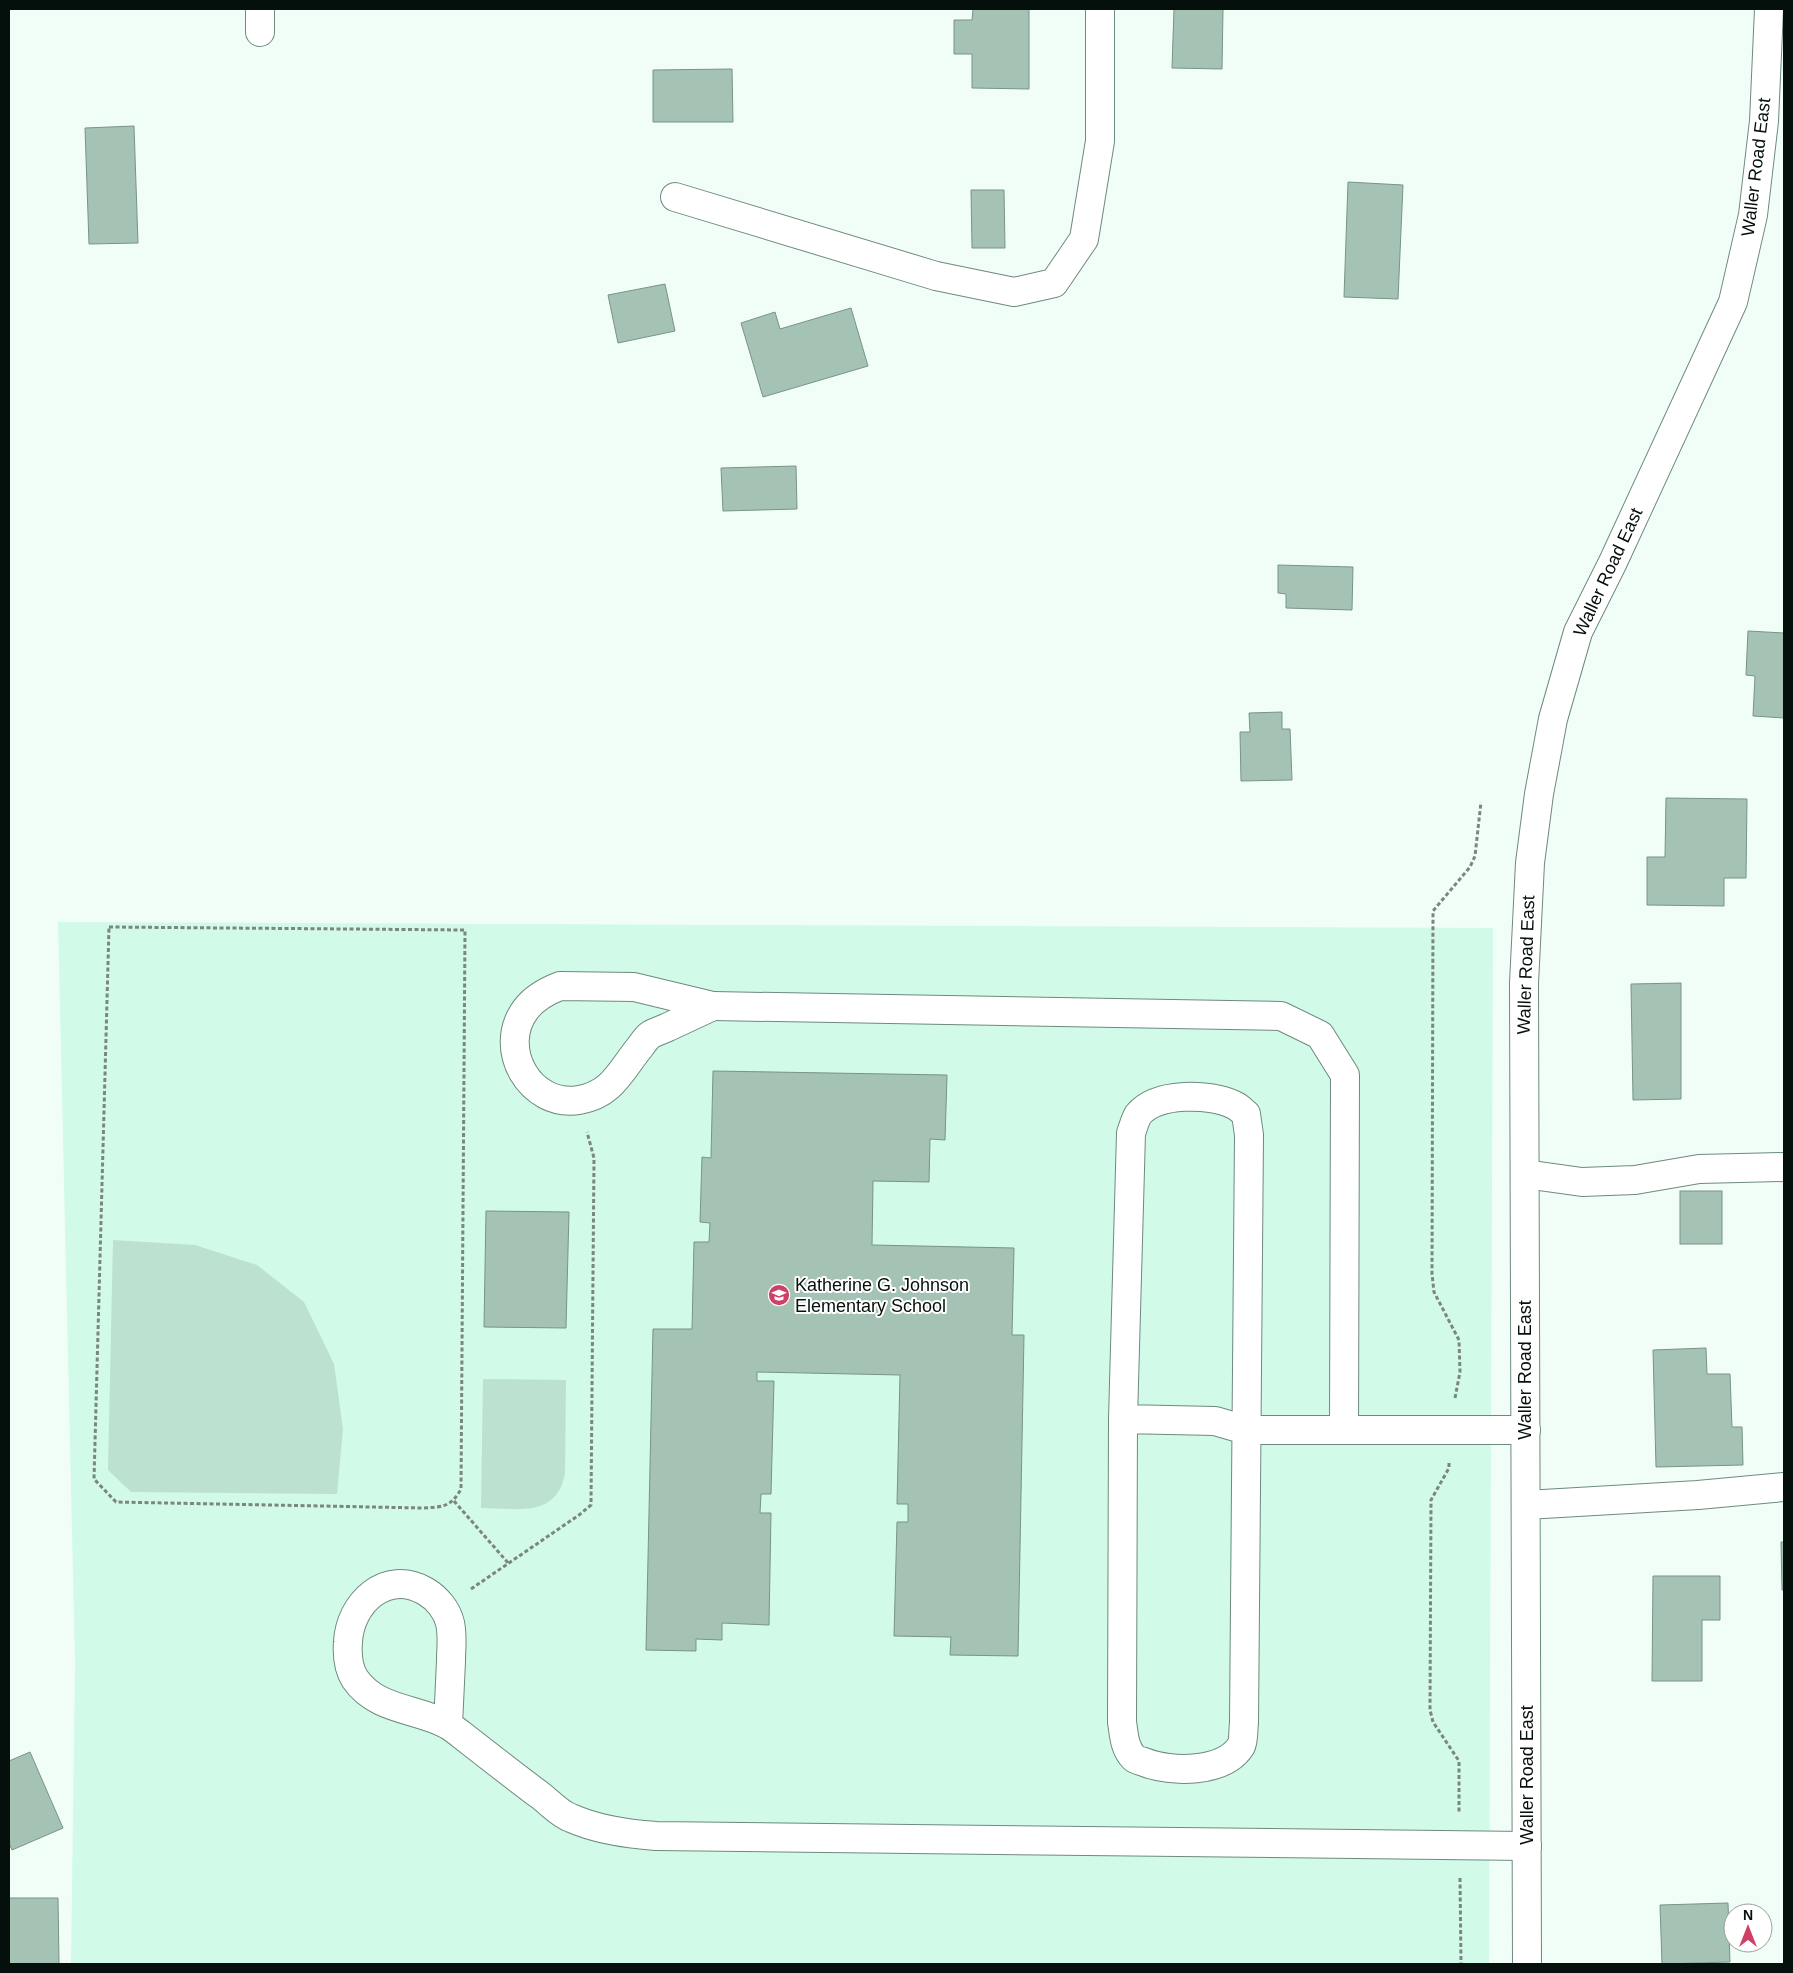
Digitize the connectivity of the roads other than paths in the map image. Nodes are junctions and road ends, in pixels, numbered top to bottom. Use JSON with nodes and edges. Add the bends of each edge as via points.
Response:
{"nodes":[{"id":1,"x":1100,"y":9,"type":"edge"},
{"id":2,"x":1769,"y":9,"type":"edge"},
{"id":3,"x":675,"y":197,"type":"dead end"},
{"id":4,"x":712,"y":1006,"type":"junction"},
{"id":5,"x":1784,"y":1167,"type":"edge"},
{"id":6,"x":1525,"y":1174,"type":"junction"},
{"id":7,"x":1123,"y":1419,"type":"junction"},
{"id":8,"x":1246,"y":1430,"type":"junction"},
{"id":9,"x":1344,"y":1430,"type":"junction"},
{"id":10,"x":1526,"y":1430,"type":"junction"},
{"id":11,"x":1784,"y":1487,"type":"edge"},
{"id":12,"x":1526,"y":1505,"type":"junction"},
{"id":13,"x":448,"y":1725,"type":"junction"},
{"id":14,"x":1527,"y":1846,"type":"junction"},
{"id":15,"x":1527,"y":1964,"type":"edge"}],
"edges":[{"from":1,"to":3,"type":"street","via":[[1100,141],[1084,240],[1054,283],[1014,292],[936,276]]},
{"from":2,"to":6,"type":"street","name":"Waller Road East","via":[[1764,121],[1753,215],[1732,302],[1578,632],[1553,720],[1530,863],[1524,983]]},
{"from":4,"to":4,"type":"street","via":[[650,1036],[623,1073],[596,1095],[578,1100],[547,1096],[527,1080],[519,1065],[515,1036],[525,1009],[547,991],[560,986],[634,987]]},
{"from":4,"to":9,"type":"street","via":[[1281,1016],[1320,1035],[1346,1075]]},
{"from":5,"to":6,"type":"street","via":[[1700,1169],[1636,1180],[1582,1182]]},
{"from":6,"to":10,"type":"street","name":"Waller Road East"},
{"from":7,"to":8,"type":"street","via":[[1215,1421]]},
{"from":7,"to":8,"type":"street","via":[[1130,1133],[1138,1115],[1154,1102],[1173,1097],[1216,1098],[1235,1105],[1246,1114],[1249,1136]]},
{"from":7,"to":8,"type":"street","via":[[1122,1722],[1126,1744],[1134,1758],[1157,1768],[1192,1769],[1215,1765],[1242,1744]]},
{"from":8,"to":9,"type":"street"},
{"from":9,"to":10,"type":"street"},
{"from":10,"to":12,"type":"street","name":"Waller Road East"},
{"from":11,"to":12,"type":"street"},
{"from":12,"to":14,"type":"street","name":"Waller Road East"},
{"from":13,"to":13,"type":"street","via":[[452,1636],[443,1608],[432,1596],[401,1584],[374,1592],[363,1601],[349,1627],[347,1654],[355,1678],[380,1701]]},
{"from":13,"to":14,"type":"street","via":[[569,1818],[629,1834]]},
{"from":14,"to":15,"type":"street","name":"Waller Road East"}]}
